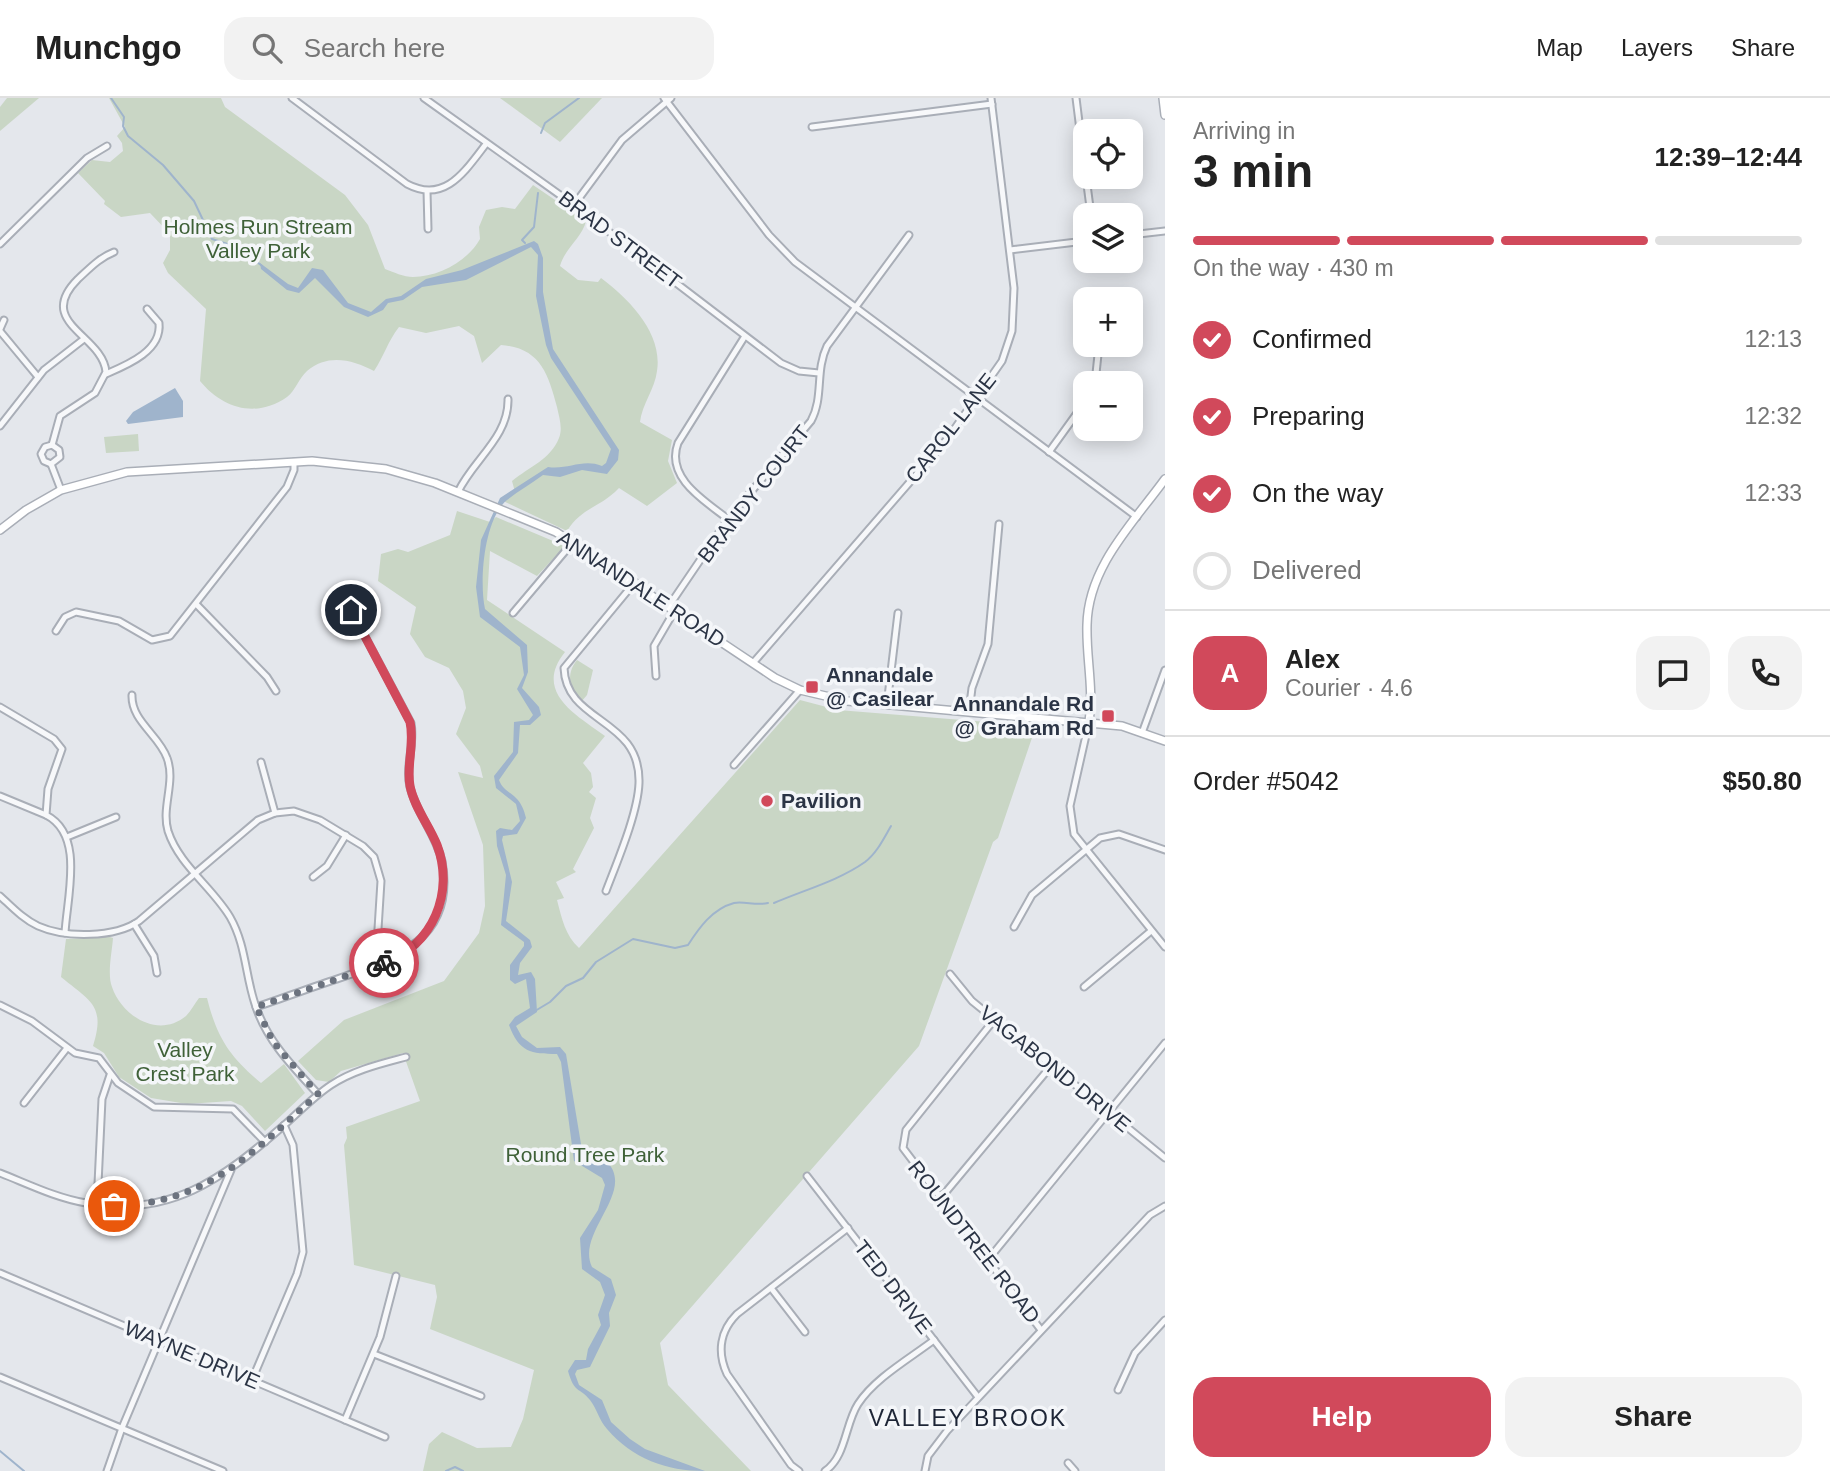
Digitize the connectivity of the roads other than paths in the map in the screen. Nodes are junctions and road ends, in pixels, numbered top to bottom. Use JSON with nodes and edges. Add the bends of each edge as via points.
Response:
{"nodes":[{"id":1,"x":292,"y":98,"type":"edge"},
{"id":2,"x":424,"y":98,"type":"edge"},
{"id":3,"x":1076,"y":98,"type":"edge"},
{"id":4,"x":1163,"y":98,"type":"edge"},
{"id":5,"x":667,"y":99,"type":"edge"},
{"id":6,"x":991,"y":101,"type":"edge"},
{"id":7,"x":1165,"y":115,"type":"edge"},
{"id":8,"x":1079,"y":119,"type":"edge"},
{"id":9,"x":812,"y":127,"type":"dead end"},
{"id":10,"x":486,"y":144,"type":"junction"},
{"id":11,"x":107,"y":146,"type":"dead end"},
{"id":12,"x":426,"y":191,"type":"junction"},
{"id":13,"x":574,"y":205,"type":"junction"},
{"id":14,"x":428,"y":229,"type":"dead end"},
{"id":15,"x":1165,"y":231,"type":"edge"},
{"id":16,"x":1143,"y":234,"type":"edge"},
{"id":17,"x":909,"y":235,"type":"dead end"},
{"id":18,"x":1073,"y":242,"type":"edge"},
{"id":19,"x":0,"y":244,"type":"edge"},
{"id":20,"x":1010,"y":250,"type":"junction"},
{"id":21,"x":114,"y":253,"type":"dead end"},
{"id":22,"x":855,"y":308,"type":"junction"},
{"id":23,"x":147,"y":309,"type":"dead end"},
{"id":24,"x":4,"y":320,"type":"dead end"},
{"id":25,"x":0,"y":330,"type":"edge"},
{"id":26,"x":745,"y":336,"type":"junction"},
{"id":27,"x":84,"y":340,"type":"junction"},
{"id":28,"x":819,"y":373,"type":"junction"},
{"id":29,"x":106,"y":374,"type":"junction"},
{"id":30,"x":38,"y":377,"type":"junction"},
{"id":31,"x":508,"y":399,"type":"dead end"},
{"id":32,"x":977,"y":399,"type":"junction"},
{"id":33,"x":1073,"y":419,"type":"edge"},
{"id":34,"x":0,"y":426,"type":"edge"},
{"id":35,"x":52,"y":446,"type":"junction"},
{"id":36,"x":1049,"y":452,"type":"junction"},
{"id":37,"x":294,"y":462,"type":"junction"},
{"id":38,"x":51,"y":464,"type":"junction"},
{"id":39,"x":1165,"y":480,"type":"edge"},
{"id":40,"x":61,"y":490,"type":"junction"},
{"id":41,"x":457,"y":492,"type":"junction"},
{"id":42,"x":1137,"y":517,"type":"junction"},
{"id":43,"x":728,"y":519,"type":"junction"},
{"id":44,"x":999,"y":524,"type":"dead end"},
{"id":45,"x":0,"y":530,"type":"edge"},
{"id":46,"x":573,"y":541,"type":"junction"},
{"id":47,"x":635,"y":582,"type":"junction"},
{"id":48,"x":197,"y":605,"type":"junction"},
{"id":49,"x":672,"y":608,"type":"junction"},
{"id":50,"x":351,"y":610,"type":"dead end"},
{"id":51,"x":513,"y":613,"type":"dead end"},
{"id":52,"x":898,"y":613,"type":"dead end"},
{"id":53,"x":56,"y":631,"type":"dead end"},
{"id":54,"x":753,"y":663,"type":"junction"},
{"id":55,"x":1165,"y":670,"type":"edge"},
{"id":56,"x":656,"y":676,"type":"dead end"},
{"id":57,"x":800,"y":690,"type":"junction"},
{"id":58,"x":276,"y":691,"type":"dead end"},
{"id":59,"x":132,"y":695,"type":"dead end"},
{"id":60,"x":887,"y":705,"type":"junction"},
{"id":61,"x":0,"y":707,"type":"edge"},
{"id":62,"x":969,"y":712,"type":"junction"},
{"id":63,"x":1089,"y":722,"type":"junction"},
{"id":64,"x":1142,"y":733,"type":"junction"},
{"id":65,"x":1165,"y":741,"type":"edge"},
{"id":66,"x":261,"y":762,"type":"dead end"},
{"id":67,"x":734,"y":765,"type":"dead end"},
{"id":68,"x":0,"y":796,"type":"edge"},
{"id":69,"x":275,"y":813,"type":"junction"},
{"id":70,"x":46,"y":815,"type":"junction"},
{"id":71,"x":116,"y":817,"type":"dead end"},
{"id":72,"x":346,"y":835,"type":"junction"},
{"id":73,"x":67,"y":837,"type":"junction"},
{"id":74,"x":1084,"y":850,"type":"junction"},
{"id":75,"x":1165,"y":850,"type":"edge"},
{"id":76,"x":195,"y":873,"type":"junction"},
{"id":77,"x":313,"y":877,"type":"dead end"},
{"id":78,"x":606,"y":891,"type":"dead end"},
{"id":79,"x":0,"y":896,"type":"edge"},
{"id":80,"x":134,"y":924,"type":"junction"},
{"id":81,"x":1014,"y":927,"type":"dead end"},
{"id":82,"x":1151,"y":930,"type":"junction"},
{"id":83,"x":65,"y":933,"type":"junction"},
{"id":84,"x":1165,"y":947,"type":"edge"},
{"id":85,"x":390,"y":961,"type":"junction"},
{"id":86,"x":157,"y":973,"type":"dead end"},
{"id":87,"x":950,"y":974,"type":"dead end"},
{"id":88,"x":1084,"y":987,"type":"dead end"},
{"id":89,"x":0,"y":1005,"type":"edge"},
{"id":90,"x":256,"y":1007,"type":"junction"},
{"id":91,"x":994,"y":1020,"type":"junction"},
{"id":92,"x":1165,"y":1043,"type":"edge"},
{"id":93,"x":67,"y":1048,"type":"junction"},
{"id":94,"x":406,"y":1057,"type":"dead end"},
{"id":95,"x":1052,"y":1066,"type":"junction"},
{"id":96,"x":110,"y":1075,"type":"junction"},
{"id":97,"x":318,"y":1094,"type":"junction"},
{"id":98,"x":24,"y":1104,"type":"dead end"},
{"id":99,"x":1109,"y":1113,"type":"junction"},
{"id":100,"x":284,"y":1125,"type":"junction"},
{"id":101,"x":265,"y":1142,"type":"junction"},
{"id":102,"x":1165,"y":1158,"type":"edge"},
{"id":103,"x":231,"y":1170,"type":"junction"},
{"id":104,"x":0,"y":1172,"type":"edge"},
{"id":105,"x":807,"y":1176,"type":"dead end"},
{"id":106,"x":940,"y":1199,"type":"junction"},
{"id":107,"x":97,"y":1205,"type":"junction"},
{"id":108,"x":1165,"y":1206,"type":"edge"},
{"id":109,"x":848,"y":1228,"type":"junction"},
{"id":110,"x":987,"y":1261,"type":"junction"},
{"id":111,"x":0,"y":1273,"type":"edge"},
{"id":112,"x":396,"y":1276,"type":"dead end"},
{"id":113,"x":771,"y":1288,"type":"junction"},
{"id":114,"x":1165,"y":1320,"type":"edge"},
{"id":115,"x":1041,"y":1330,"type":"junction"},
{"id":116,"x":805,"y":1332,"type":"dead end"},
{"id":117,"x":934,"y":1340,"type":"junction"},
{"id":118,"x":159,"y":1341,"type":"junction"},
{"id":119,"x":374,"y":1354,"type":"junction"},
{"id":120,"x":0,"y":1377,"type":"edge"},
{"id":121,"x":252,"y":1380,"type":"junction"},
{"id":122,"x":1118,"y":1390,"type":"dead end"},
{"id":123,"x":481,"y":1396,"type":"dead end"},
{"id":124,"x":978,"y":1397,"type":"junction"},
{"id":125,"x":345,"y":1420,"type":"junction"},
{"id":126,"x":122,"y":1428,"type":"junction"},
{"id":127,"x":385,"y":1437,"type":"dead end"},
{"id":128,"x":1068,"y":1464,"type":"dead end"},
{"id":129,"x":107,"y":1471,"type":"edge"},
{"id":130,"x":223,"y":1471,"type":"edge"},
{"id":131,"x":799,"y":1471,"type":"edge"},
{"id":132,"x":825,"y":1471,"type":"edge"},
{"id":133,"x":925,"y":1471,"type":"edge"},
{"id":134,"x":1075,"y":1471,"type":"edge"}],
"edges":[{"from":1,"to":12,"type":"street","via":[[407,184]]},
{"from":2,"to":10,"type":"street","name":"BRAD STREET"},
{"from":3,"to":8,"type":"street"},
{"from":4,"to":7,"type":"main road"},
{"from":5,"to":13,"type":"street","via":[[622,140]]},
{"from":5,"to":22,"type":"street","via":[[781,249]]},
{"from":6,"to":9,"type":"street"},
{"from":6,"to":20,"type":"street","name":"CAROL LANE"},
{"from":10,"to":12,"type":"street","via":[[456,181]]},
{"from":10,"to":13,"type":"street","name":"BRAD STREET"},
{"from":11,"to":19,"type":"street","via":[[87,158]]},
{"from":12,"to":14,"type":"street"},
{"from":13,"to":26,"type":"street","name":"BRAD STREET"},
{"from":15,"to":16,"type":"street"},
{"from":17,"to":22,"type":"street","name":"BRANDY COURT"},
{"from":18,"to":20,"type":"street"},
{"from":20,"to":32,"type":"street","name":"CAROL LANE","via":[[1015,302],[1012,331],[1002,360]]},
{"from":21,"to":27,"type":"street","via":[[94,263],[70,287],[65,299],[66,318]]},
{"from":22,"to":28,"type":"street","name":"BRANDY COURT","via":[[827,346]]},
{"from":22,"to":32,"type":"street"},
{"from":23,"to":29,"type":"street","via":[[159,323],[156,340],[147,351]]},
{"from":24,"to":25,"type":"street"},
{"from":25,"to":30,"type":"street"},
{"from":26,"to":28,"type":"street","name":"BRAD STREET","via":[[791,368]]},
{"from":26,"to":43,"type":"street","via":[[678,443],[674,457],[681,477]]},
{"from":27,"to":29,"type":"street","via":[[104,362]]},
{"from":27,"to":30,"type":"street"},
{"from":28,"to":43,"type":"street","name":"BRANDY COURT","via":[[818,403],[811,421]]},
{"from":29,"to":35,"type":"street","via":[[95,393],[60,416]]},
{"from":30,"to":34,"type":"street"},
{"from":31,"to":41,"type":"street","via":[[506,418],[495,440]]},
{"from":32,"to":36,"type":"street"},
{"from":32,"to":54,"type":"street","name":"CAROL LANE","via":[[942,446]]},
{"from":33,"to":36,"type":"street"},
{"from":35,"to":38,"type":"street","via":[[60,453],[58,461]]},
{"from":35,"to":38,"type":"street","via":[[41,454]]},
{"from":36,"to":42,"type":"street"},
{"from":37,"to":40,"type":"main road","name":"ANNANDALE ROAD","via":[[127,472]]},
{"from":37,"to":41,"type":"main road","name":"ANNANDALE ROAD","via":[[327,461],[386,469]]},
{"from":37,"to":48,"type":"street","via":[[287,487]]},
{"from":38,"to":40,"type":"street"},
{"from":39,"to":42,"type":"main road"},
{"from":40,"to":45,"type":"main road","name":"ANNANDALE ROAD"},
{"from":41,"to":46,"type":"main road","name":"ANNANDALE ROAD"},
{"from":42,"to":63,"type":"main road","via":[[1105,561],[1089,601]]},
{"from":43,"to":49,"type":"street","name":"BRANDY COURT"},
{"from":44,"to":62,"type":"street","via":[[988,644],[972,688]]},
{"from":46,"to":47,"type":"main road","name":"ANNANDALE ROAD"},
{"from":46,"to":51,"type":"street"},
{"from":47,"to":49,"type":"main road","name":"ANNANDALE ROAD"},
{"from":47,"to":78,"type":"street","via":[[564,668],[566,688],[574,699],[618,733],[638,766],[638,798]]},
{"from":48,"to":53,"type":"street","via":[[170,636],[160,640],[145,638],[119,621],[76,612],[65,617]]},
{"from":48,"to":58,"type":"street"},
{"from":49,"to":54,"type":"main road","name":"ANNANDALE ROAD"},
{"from":49,"to":56,"type":"street","name":"BRANDY COURT","via":[[654,646]]},
{"from":50,"to":85,"type":"street","via":[[410,722],[410,789],[442,864],[443,889],[434,920],[412,948]]},
{"from":52,"to":60,"type":"street"},
{"from":54,"to":57,"type":"main road","name":"ANNANDALE ROAD"},
{"from":55,"to":64,"type":"street"},
{"from":57,"to":60,"type":"main road","name":"ANNANDALE ROAD"},
{"from":57,"to":67,"type":"street"},
{"from":59,"to":76,"type":"street","via":[[135,713],[166,756],[170,773],[167,825],[174,845]]},
{"from":60,"to":62,"type":"main road","name":"ANNANDALE ROAD"},
{"from":61,"to":70,"type":"street","via":[[60,745],[62,755],[48,789]]},
{"from":62,"to":63,"type":"main road","name":"ANNANDALE ROAD"},
{"from":63,"to":64,"type":"main road","name":"ANNANDALE ROAD"},
{"from":63,"to":74,"type":"street","via":[[1070,806],[1074,834]]},
{"from":64,"to":65,"type":"main road","name":"ANNANDALE ROAD"},
{"from":66,"to":69,"type":"street"},
{"from":68,"to":70,"type":"street"},
{"from":69,"to":72,"type":"street","via":[[303,812]]},
{"from":69,"to":76,"type":"street","via":[[258,820]]},
{"from":70,"to":73,"type":"street"},
{"from":71,"to":73,"type":"street"},
{"from":72,"to":77,"type":"street","via":[[327,866]]},
{"from":72,"to":85,"type":"street","via":[[370,851],[378,865],[379,929]]},
{"from":73,"to":83,"type":"street"},
{"from":74,"to":75,"type":"street","via":[[1112,834]]},
{"from":74,"to":81,"type":"street","via":[[1032,895]]},
{"from":74,"to":82,"type":"street"},
{"from":76,"to":80,"type":"street"},
{"from":76,"to":90,"type":"street","via":[[237,931]]},
{"from":79,"to":83,"type":"street","via":[[28,921]]},
{"from":80,"to":83,"type":"street","via":[[115,931]]},
{"from":80,"to":86,"type":"street","via":[[154,956]]},
{"from":82,"to":84,"type":"street"},
{"from":82,"to":88,"type":"street"},
{"from":85,"to":90,"type":"street"},
{"from":87,"to":91,"type":"street","name":"VAGABOND DRIVE","via":[[962,992]]},
{"from":89,"to":93,"type":"street","via":[[32,1021]]},
{"from":90,"to":97,"type":"street","via":[[274,1043]]},
{"from":91,"to":95,"type":"street","name":"VAGABOND DRIVE"},
{"from":91,"to":106,"type":"street","name":"ROUNDTREE ROAD","via":[[903,1136],[905,1154]]},
{"from":92,"to":99,"type":"street"},
{"from":93,"to":96,"type":"street","via":[[99,1058]]},
{"from":93,"to":98,"type":"street"},
{"from":94,"to":97,"type":"street","via":[[358,1071]]},
{"from":95,"to":99,"type":"street","name":"VAGABOND DRIVE"},
{"from":95,"to":106,"type":"street"},
{"from":96,"to":101,"type":"street","via":[[159,1109],[233,1109]]},
{"from":96,"to":107,"type":"street","via":[[102,1099]]},
{"from":97,"to":100,"type":"street"},
{"from":99,"to":102,"type":"street","name":"VAGABOND DRIVE"},
{"from":99,"to":110,"type":"street"},
{"from":100,"to":101,"type":"street"},
{"from":100,"to":121,"type":"street","via":[[293,1145],[303,1252]]},
{"from":101,"to":103,"type":"street"},
{"from":103,"to":107,"type":"street","via":[[194,1191],[162,1201]]},
{"from":103,"to":118,"type":"street"},
{"from":104,"to":107,"type":"street","via":[[50,1194]]},
{"from":105,"to":109,"type":"street","name":"TED DRIVE"},
{"from":106,"to":110,"type":"street","name":"ROUNDTREE ROAD"},
{"from":108,"to":115,"type":"street","via":[[1150,1215]]},
{"from":109,"to":113,"type":"street"},
{"from":109,"to":117,"type":"street","name":"TED DRIVE"},
{"from":110,"to":115,"type":"street","name":"ROUNDTREE ROAD"},
{"from":111,"to":118,"type":"street","name":"WAYNE DRIVE"},
{"from":112,"to":119,"type":"street"},
{"from":113,"to":116,"type":"street"},
{"from":113,"to":131,"type":"street","via":[[728,1325],[721,1359],[734,1385]]},
{"from":114,"to":122,"type":"street","via":[[1135,1353]]},
{"from":115,"to":124,"type":"street"},
{"from":117,"to":124,"type":"street","name":"TED DRIVE"},
{"from":117,"to":132,"type":"street","via":[[865,1395],[835,1462]]},
{"from":118,"to":121,"type":"street","name":"WAYNE DRIVE"},
{"from":118,"to":126,"type":"street"},
{"from":119,"to":123,"type":"street"},
{"from":119,"to":125,"type":"street"},
{"from":120,"to":126,"type":"street"},
{"from":121,"to":125,"type":"street","name":"WAYNE DRIVE"},
{"from":124,"to":133,"type":"street","via":[[934,1447]]},
{"from":125,"to":127,"type":"street","name":"WAYNE DRIVE"},
{"from":126,"to":129,"type":"street"},
{"from":126,"to":130,"type":"street"},
{"from":128,"to":134,"type":"street"}]}
